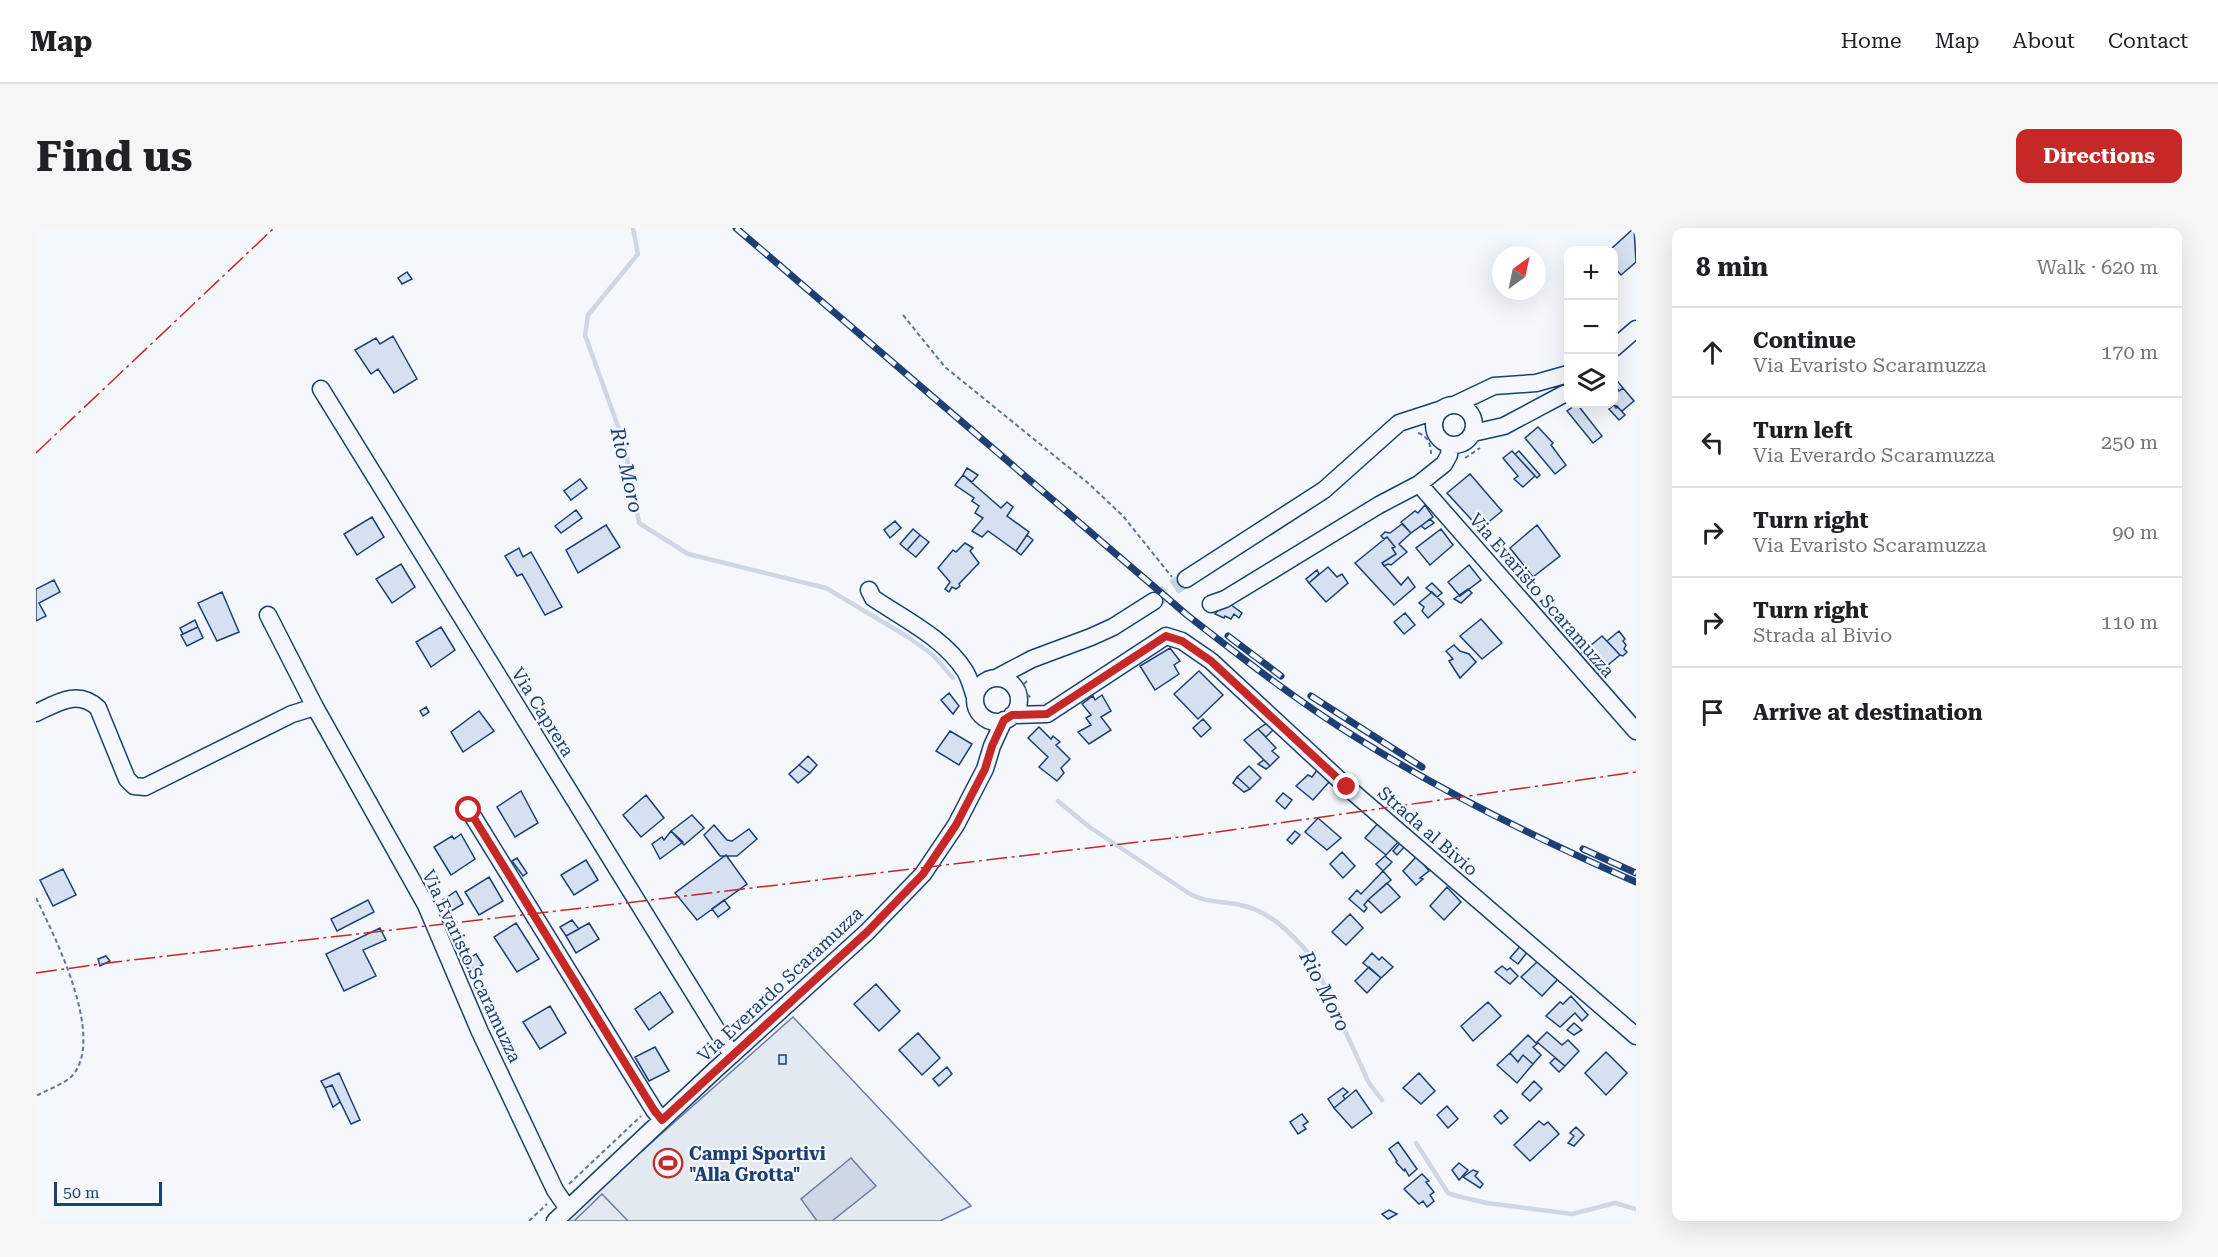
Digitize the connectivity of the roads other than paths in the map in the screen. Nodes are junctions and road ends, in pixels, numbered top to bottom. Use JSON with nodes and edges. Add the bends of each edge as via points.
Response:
{"nodes":[{"id":1,"x":1636,"y":329,"type":"edge"},
{"id":2,"x":1618,"y":345,"type":"edge"},
{"id":3,"x":1564,"y":375,"type":"edge"},
{"id":4,"x":1494,"y":386,"type":"junction"},
{"id":5,"x":321,"y":389,"type":"dead end"},
{"id":6,"x":1564,"y":394,"type":"dead end"},
{"id":7,"x":1448,"y":407,"type":"junction"},
{"id":8,"x":1412,"y":426,"type":"junction"},
{"id":9,"x":1474,"y":426,"type":"junction"},
{"id":10,"x":1435,"y":432,"type":"junction"},
{"id":11,"x":1450,"y":445,"type":"junction"},
{"id":12,"x":1419,"y":484,"type":"junction"},
{"id":13,"x":1186,"y":579,"type":"tunnel mouth"},
{"id":14,"x":869,"y":590,"type":"dead end"},
{"id":15,"x":1154,"y":601,"type":"tunnel mouth"},
{"id":16,"x":1211,"y":604,"type":"dead end"},
{"id":17,"x":268,"y":615,"type":"dead end"},
{"id":18,"x":1026,"y":671,"type":"junction"},
{"id":19,"x":966,"y":672,"type":"junction"},
{"id":20,"x":991,"y":680,"type":"junction"},
{"id":21,"x":975,"y":697,"type":"junction"},
{"id":22,"x":1017,"y":705,"type":"junction"},
{"id":23,"x":315,"y":707,"type":"junction"},
{"id":24,"x":36,"y":713,"type":"edge"},
{"id":25,"x":986,"y":718,"type":"junction"},
{"id":26,"x":1636,"y":731,"type":"edge"},
{"id":27,"x":992,"y":746,"type":"junction"},
{"id":28,"x":469,"y":810,"type":"dead end"},
{"id":29,"x":1636,"y":1036,"type":"edge"},
{"id":30,"x":732,"y":1055,"type":"junction"},
{"id":31,"x":662,"y":1120,"type":"junction"},
{"id":32,"x":561,"y":1215,"type":"edge"}],
"edges":[{"from":1,"to":2,"type":"street"},
{"from":3,"to":4,"type":"street","via":[[1536,383]]},
{"from":4,"to":7,"type":"street"},
{"from":4,"to":9,"type":"street"},
{"from":5,"to":30,"type":"street","name":"Via Caprera"},
{"from":6,"to":9,"type":"street","via":[[1504,426]]},
{"from":7,"to":8,"type":"street"},
{"from":7,"to":9,"type":"street","via":[[1467,409]]},
{"from":7,"to":10,"type":"street","via":[[1434,419]]},
{"from":8,"to":10,"type":"street"},
{"from":8,"to":13,"type":"street","via":[[1391,429],[1324,490]]},
{"from":9,"to":11,"type":"street","via":[[1464,444]]},
{"from":10,"to":11,"type":"street"},
{"from":11,"to":12,"type":"street","via":[[1444,464]]},
{"from":12,"to":16,"type":"street"},
{"from":12,"to":26,"type":"street","name":"Via Evaristo Scaramuzza"},
{"from":14,"to":19,"type":"street","via":[[873,598],[931,637]]},
{"from":15,"to":18,"type":"street","via":[[1113,627],[1050,652]]},
{"from":17,"to":23,"type":"street","name":"Via Evaristo Scaramuzza"},
{"from":18,"to":20,"type":"street"},
{"from":18,"to":22,"type":"street"},
{"from":19,"to":20,"type":"street"},
{"from":19,"to":21,"type":"street"},
{"from":20,"to":21,"type":"street"},
{"from":20,"to":22,"type":"street","via":[[1008,681]]},
{"from":21,"to":25,"type":"street","via":[[978,711]]},
{"from":22,"to":25,"type":"street","via":[[995,721]]},
{"from":22,"to":27,"type":"street"},
{"from":22,"to":29,"type":"street","name":"Strada al Bivio","via":[[1054,708],[1166,636],[1182,641],[1211,661],[1347,787]]},
{"from":23,"to":24,"type":"street","via":[[292,714],[145,788],[134,786],[127,779],[92,702],[69,698]]},
{"from":23,"to":32,"type":"street","name":"Via Evaristo Scaramuzza","via":[[426,905],[480,1032],[556,1193]]},
{"from":25,"to":27,"type":"street"},
{"from":27,"to":30,"type":"street","name":"Via Everardo Scaramuzza","via":[[985,769],[956,825],[923,874],[867,932]]},
{"from":28,"to":31,"type":"street"},
{"from":30,"to":31,"type":"street","name":"Via Everardo Scaramuzza"},
{"from":31,"to":32,"type":"street","name":"Via Everardo Scaramuzza"}]}
